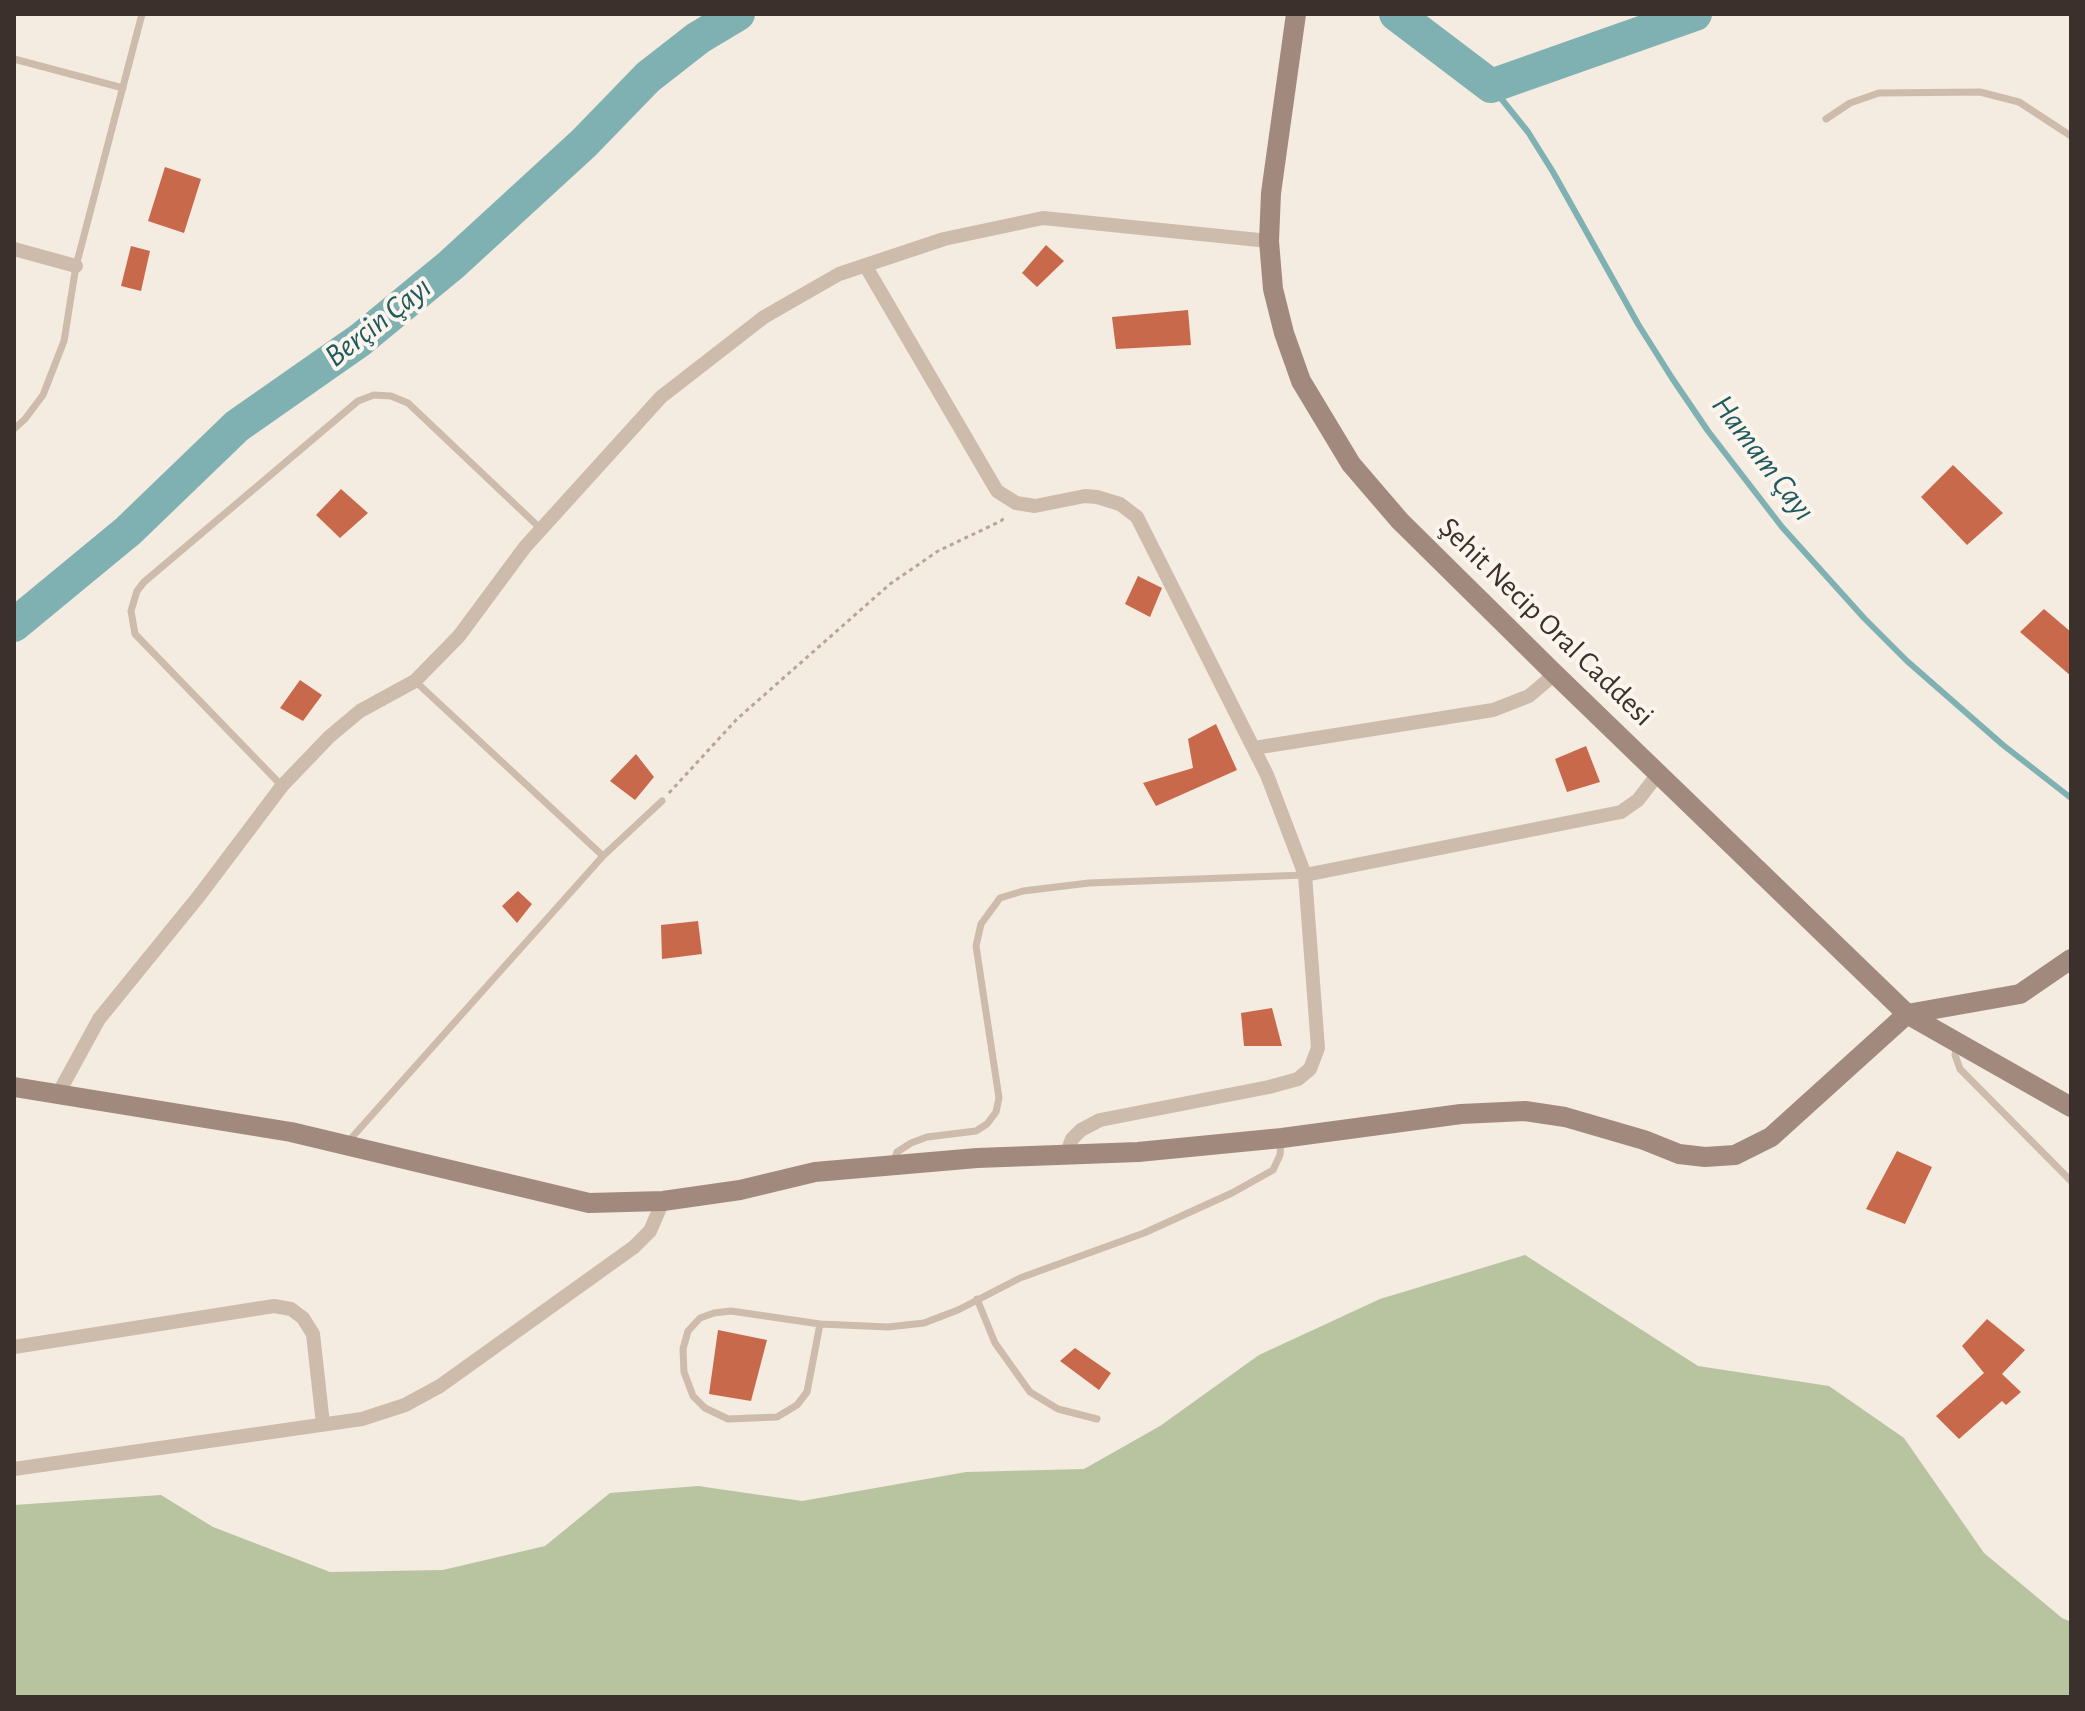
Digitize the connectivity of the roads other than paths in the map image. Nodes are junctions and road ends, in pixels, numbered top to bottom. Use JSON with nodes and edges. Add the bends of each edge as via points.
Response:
{"nodes":[{"id":1,"x":142,"y":14,"type":"edge"},
{"id":2,"x":1296,"y":14,"type":"edge"},
{"id":3,"x":14,"y":59,"type":"edge"},
{"id":4,"x":123,"y":88,"type":"junction"},
{"id":5,"x":1826,"y":119,"type":"dead end"},
{"id":6,"x":2071,"y":136,"type":"edge"},
{"id":7,"x":1269,"y":241,"type":"junction"},
{"id":8,"x":14,"y":249,"type":"edge"},
{"id":9,"x":865,"y":265,"type":"junction"},
{"id":10,"x":76,"y":266,"type":"junction"},
{"id":11,"x":14,"y":429,"type":"edge"},
{"id":12,"x":541,"y":529,"type":"junction"},
{"id":13,"x":1555,"y":674,"type":"junction"},
{"id":14,"x":415,"y":681,"type":"junction"},
{"id":15,"x":1254,"y":748,"type":"junction"},
{"id":16,"x":1658,"y":774,"type":"junction"},
{"id":17,"x":282,"y":786,"type":"junction"},
{"id":18,"x":662,"y":801,"type":"road end"},
{"id":19,"x":603,"y":856,"type":"junction"},
{"id":20,"x":1305,"y":875,"type":"junction"},
{"id":21,"x":2071,"y":959,"type":"edge"},
{"id":22,"x":1907,"y":1014,"type":"junction"},
{"id":23,"x":1958,"y":1043,"type":"junction"},
{"id":24,"x":14,"y":1087,"type":"edge"},
{"id":25,"x":58,"y":1094,"type":"junction"},
{"id":26,"x":2071,"y":1107,"type":"edge"},
{"id":27,"x":1282,"y":1138,"type":"junction"},
{"id":28,"x":345,"y":1146,"type":"junction"},
{"id":29,"x":1066,"y":1155,"type":"junction"},
{"id":30,"x":893,"y":1166,"type":"junction"},
{"id":31,"x":2071,"y":1181,"type":"edge"},
{"id":32,"x":663,"y":1201,"type":"junction"},
{"id":33,"x":977,"y":1299,"type":"junction"},
{"id":34,"x":820,"y":1324,"type":"junction"},
{"id":35,"x":14,"y":1347,"type":"edge"},
{"id":36,"x":1097,"y":1419,"type":"dead end"},
{"id":37,"x":323,"y":1424,"type":"junction"},
{"id":38,"x":14,"y":1469,"type":"edge"}],
"edges":[{"from":1,"to":4,"type":"lane"},
{"from":2,"to":7,"type":"street","name":"Şehit Necip Oral Caddesi"},
{"from":3,"to":4,"type":"lane"},
{"from":4,"to":10,"type":"lane"},
{"from":5,"to":6,"type":"lane","via":[[1879,93],[1980,92],[2019,102]]},
{"from":7,"to":9,"type":"street","via":[[1043,218],[944,239]]},
{"from":7,"to":13,"type":"street","name":"Şehit Necip Oral Caddesi","via":[[1277,310],[1292,359],[1334,439],[1400,521]]},
{"from":8,"to":10,"type":"street"},
{"from":9,"to":12,"type":"street","via":[[764,317],[661,397]]},
{"from":9,"to":15,"type":"street","via":[[997,491],[1016,503],[1035,506],[1097,497],[1120,504],[1137,517]]},
{"from":10,"to":11,"type":"lane","via":[[64,341],[49,382],[35,408]]},
{"from":12,"to":14,"type":"street","via":[[459,636]]},
{"from":12,"to":17,"type":"lane","via":[[408,403],[374,395],[358,401],[144,582],[131,611],[135,634]]},
{"from":13,"to":15,"type":"street","via":[[1529,696],[1493,710]]},
{"from":13,"to":16,"type":"street","name":"Şehit Necip Oral Caddesi"},
{"from":14,"to":17,"type":"street","via":[[360,711]]},
{"from":14,"to":19,"type":"lane"},
{"from":15,"to":20,"type":"street"},
{"from":16,"to":20,"type":"street","via":[[1621,812]]},
{"from":16,"to":22,"type":"street","name":"Şehit Necip Oral Caddesi"},
{"from":17,"to":25,"type":"street","via":[[99,1019]]},
{"from":18,"to":19,"type":"lane"},
{"from":19,"to":28,"type":"lane"},
{"from":20,"to":29,"type":"street","via":[[1318,1048],[1310,1069],[1298,1079],[1269,1087],[1100,1120],[1072,1139]]},
{"from":20,"to":30,"type":"lane","via":[[1089,883],[1000,898],[981,924],[976,946],[998,1106],[982,1128],[911,1143],[895,1155]]},
{"from":21,"to":22,"type":"street","via":[[2020,994]]},
{"from":22,"to":23,"type":"street","name":"Şehit Necip Oral Caddesi"},
{"from":22,"to":27,"type":"street","via":[[1771,1137],[1735,1155],[1679,1154],[1565,1117],[1525,1111],[1461,1114]]},
{"from":23,"to":26,"type":"street","name":"Şehit Necip Oral Caddesi"},
{"from":23,"to":31,"type":"lane","via":[[1960,1069]]},
{"from":24,"to":25,"type":"street"},
{"from":25,"to":28,"type":"street","via":[[291,1132]]},
{"from":27,"to":29,"type":"street"},
{"from":27,"to":33,"type":"lane","via":[[1280,1155],[1268,1174],[1157,1227]]},
{"from":28,"to":32,"type":"street","via":[[589,1203]]},
{"from":29,"to":30,"type":"street"},
{"from":30,"to":32,"type":"street","via":[[815,1172]]},
{"from":32,"to":37,"type":"street","via":[[650,1231],[634,1247],[440,1386],[384,1413]]},
{"from":33,"to":34,"type":"lane","via":[[908,1327]]},
{"from":33,"to":36,"type":"lane","via":[[995,1343],[1030,1392],[1058,1409]]},
{"from":34,"to":34,"type":"lane","via":[[743,1312],[700,1318],[688,1331],[683,1349],[693,1396],[728,1419],[777,1417],[807,1392]]},
{"from":35,"to":37,"type":"street","via":[[274,1306],[291,1309],[313,1334]]},
{"from":37,"to":38,"type":"street"}]}
